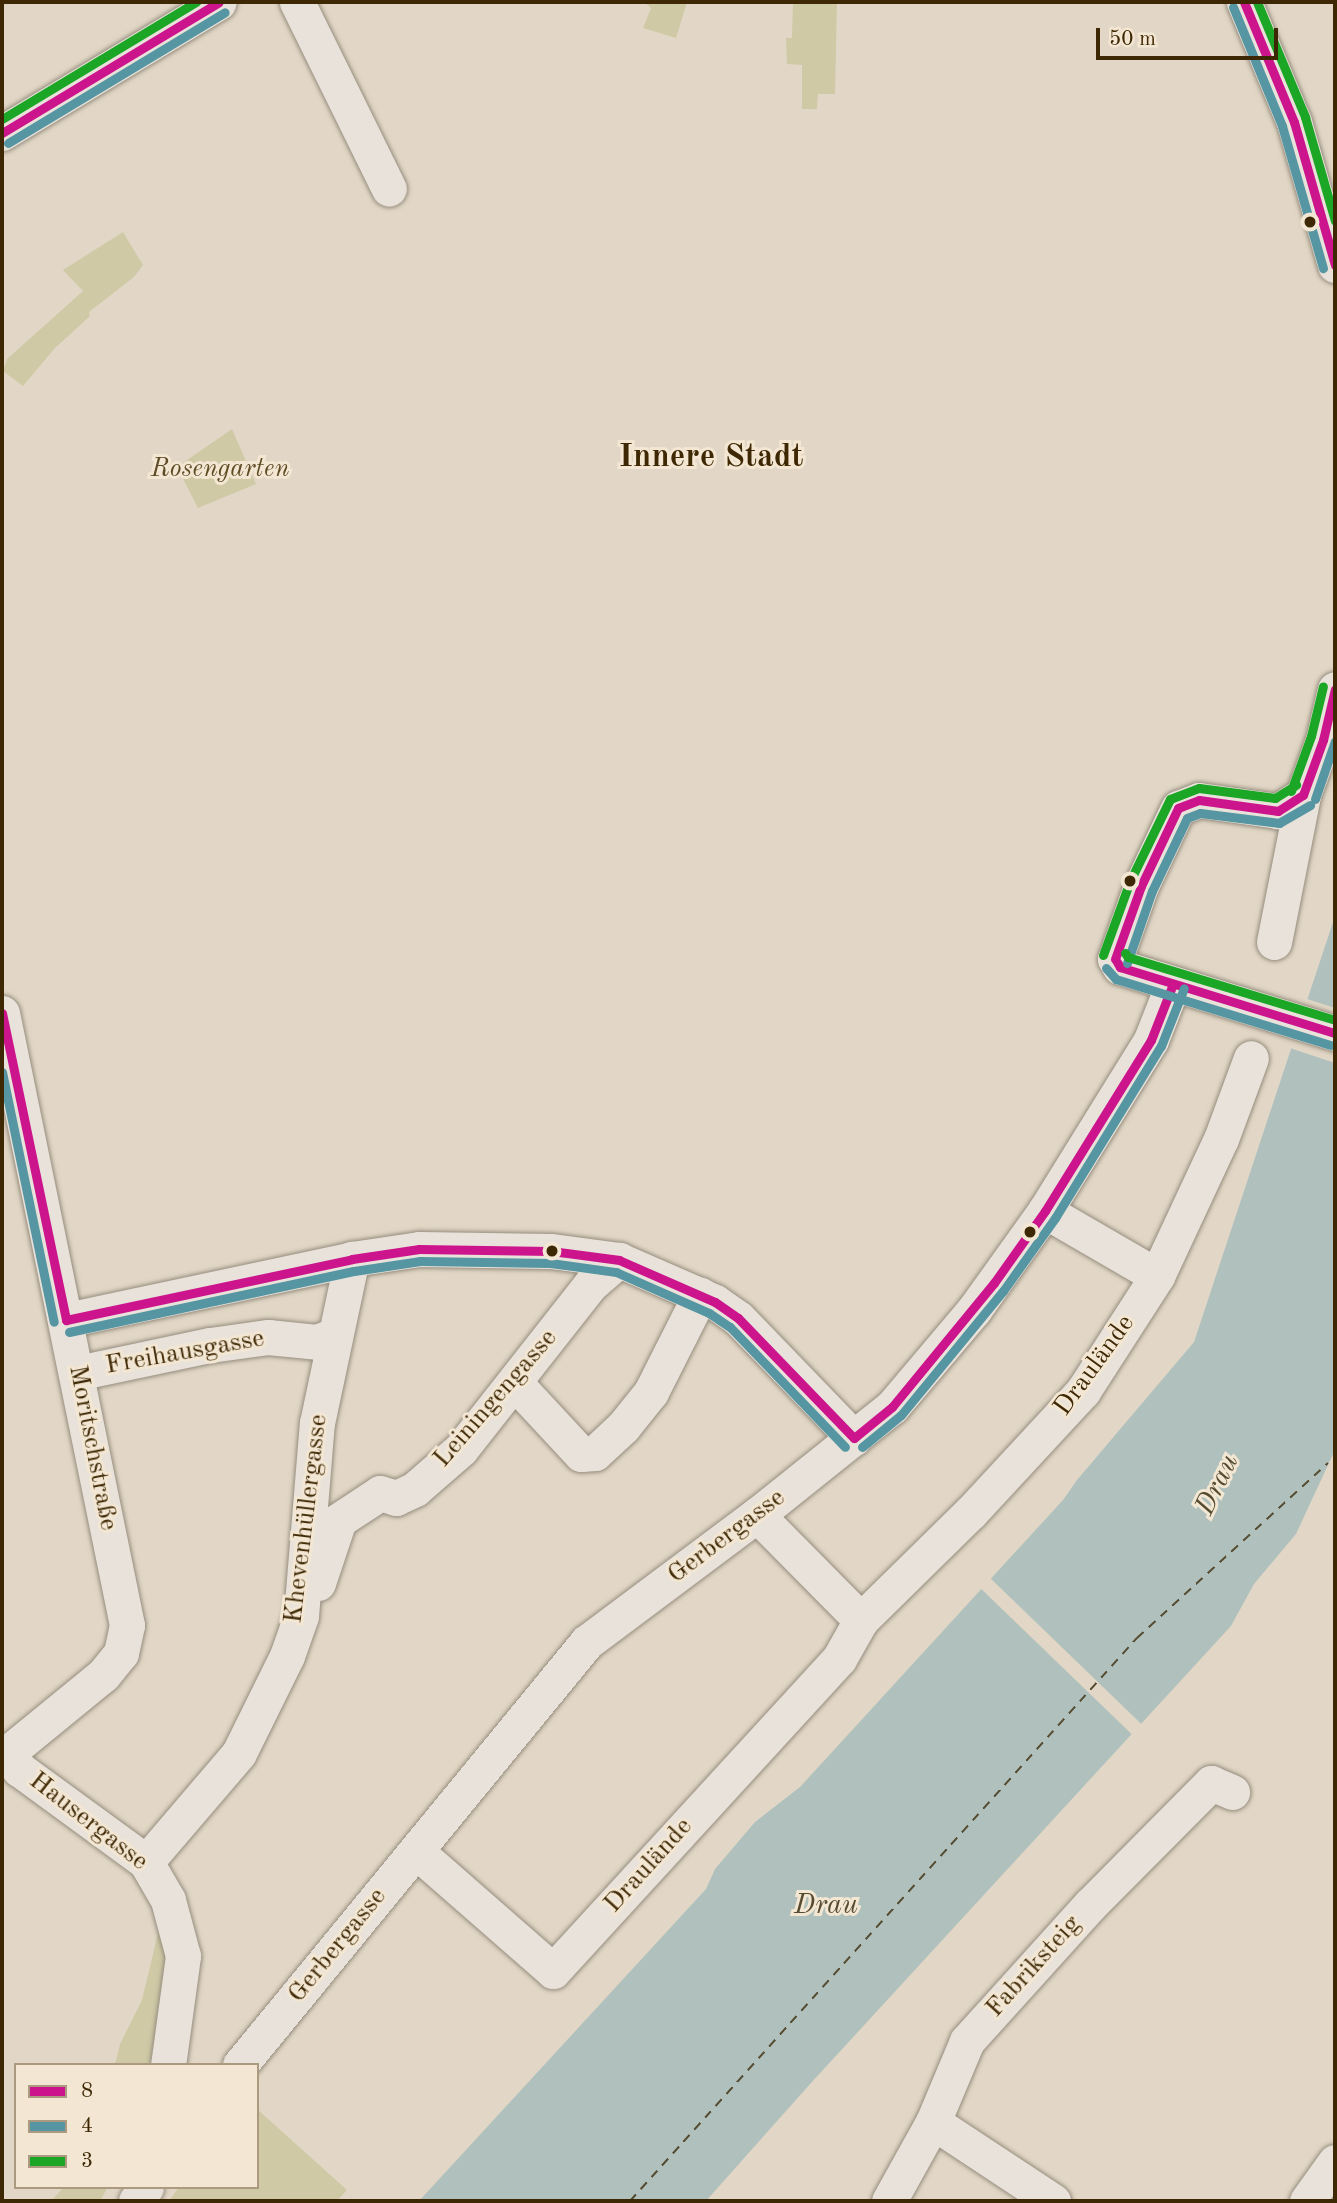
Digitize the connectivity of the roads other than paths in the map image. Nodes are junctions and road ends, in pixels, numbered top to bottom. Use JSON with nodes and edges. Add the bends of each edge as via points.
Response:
{"nodes":[{"id":1,"x":219,"y":2,"type":"edge"},
{"id":2,"x":297,"y":2,"type":"edge"},
{"id":3,"x":1244,"y":2,"type":"edge"},
{"id":4,"x":2,"y":133,"type":"edge"},
{"id":5,"x":389,"y":189,"type":"dead end"},
{"id":6,"x":1335,"y":265,"type":"edge"},
{"id":7,"x":1335,"y":689,"type":"edge"},
{"id":8,"x":1303,"y":796,"type":"junction"},
{"id":9,"x":1274,"y":942,"type":"dead end"},
{"id":10,"x":1173,"y":984,"type":"junction"},
{"id":11,"x":2,"y":1013,"type":"edge"},
{"id":12,"x":1335,"y":1033,"type":"edge"},
{"id":13,"x":1251,"y":1058,"type":"dead end"},
{"id":14,"x":1045,"y":1212,"type":"junction"},
{"id":15,"x":352,"y":1259,"type":"junction"},
{"id":16,"x":619,"y":1260,"type":"junction"},
{"id":17,"x":1157,"y":1276,"type":"junction"},
{"id":18,"x":700,"y":1296,"type":"junction"},
{"id":19,"x":66,"y":1320,"type":"junction"},
{"id":20,"x":334,"y":1335,"type":"junction"},
{"id":21,"x":77,"y":1373,"type":"junction"},
{"id":22,"x":515,"y":1383,"type":"junction"},
{"id":23,"x":855,"y":1438,"type":"junction"},
{"id":24,"x":757,"y":1515,"type":"junction"},
{"id":25,"x":300,"y":1616,"type":"junction"},
{"id":26,"x":861,"y":1620,"type":"junction"},
{"id":27,"x":5,"y":1753,"type":"edge"},
{"id":28,"x":1232,"y":1792,"type":"dead end"},
{"id":29,"x":416,"y":1851,"type":"junction"},
{"id":30,"x":146,"y":1862,"type":"junction"},
{"id":31,"x":168,"y":2063,"type":"edge"},
{"id":32,"x":242,"y":2063,"type":"edge"},
{"id":33,"x":933,"y":2122,"type":"junction"},
{"id":34,"x":1335,"y":2162,"type":"edge"},
{"id":35,"x":889,"y":2201,"type":"edge"},
{"id":36,"x":1054,"y":2201,"type":"edge"},
{"id":37,"x":1307,"y":2201,"type":"edge"}],
"edges":[{"from":1,"to":4,"type":"street"},
{"from":2,"to":5,"type":"street"},
{"from":3,"to":6,"type":"street","via":[[1307,160]]},
{"from":7,"to":8,"type":"street"},
{"from":8,"to":9,"type":"street"},
{"from":8,"to":10,"type":"street","via":[[1278,811],[1199,800],[1178,808],[1128,918],[1115,959],[1120,967]]},
{"from":10,"to":12,"type":"street"},
{"from":10,"to":14,"type":"street","name":"Gerbergasse","via":[[1151,1040]]},
{"from":11,"to":19,"type":"street","name":"Moritschstraße"},
{"from":13,"to":17,"type":"street","name":"Draulände","via":[[1222,1139]]},
{"from":14,"to":17,"type":"street"},
{"from":14,"to":23,"type":"street","name":"Gerbergasse","via":[[966,1320],[892,1407]]},
{"from":15,"to":16,"type":"street","via":[[419,1249],[551,1251]]},
{"from":15,"to":19,"type":"street"},
{"from":15,"to":20,"type":"street","name":"Khevenhüllergasse"},
{"from":16,"to":18,"type":"street"},
{"from":16,"to":22,"type":"street","name":"Leiningengasse","via":[[591,1284]]},
{"from":17,"to":26,"type":"street","name":"Draulände","via":[[1083,1391],[971,1512]]},
{"from":18,"to":22,"type":"street","via":[[651,1392],[595,1453],[581,1454]]},
{"from":18,"to":23,"type":"street","via":[[738,1318]]},
{"from":19,"to":21,"type":"street","name":"Moritschstraße"},
{"from":20,"to":21,"type":"street","name":"Freihausgasse","via":[[317,1342],[268,1336]]},
{"from":20,"to":25,"type":"street","name":"Khevenhüllergasse","via":[[317,1423]]},
{"from":21,"to":27,"type":"street","name":"Moritschstraße","via":[[127,1625],[121,1653],[103,1675]]},
{"from":22,"to":25,"type":"street","name":"Leiningengasse","via":[[461,1449],[415,1489],[396,1498],[380,1493],[339,1520],[313,1597]]},
{"from":23,"to":24,"type":"street","name":"Gerbergasse"},
{"from":24,"to":26,"type":"street"},
{"from":24,"to":29,"type":"street","name":"Gerbergasse","via":[[587,1643]]},
{"from":25,"to":30,"type":"street","name":"Khevenhüllergasse","via":[[287,1656],[239,1753]]},
{"from":26,"to":29,"type":"street","name":"Draulände","via":[[839,1659],[552,1972]]},
{"from":27,"to":30,"type":"street","name":"Hausergasse","via":[[19,1769]]},
{"from":28,"to":33,"type":"street","name":"Fabriksteig","via":[[1210,1783],[1005,1997],[967,2041]]},
{"from":29,"to":32,"type":"street","name":"Gerbergasse"},
{"from":30,"to":31,"type":"street","name":"Hausergasse","via":[[168,1900],[183,1956]]},
{"from":33,"to":35,"type":"street","name":"Fabriksteig"},
{"from":33,"to":36,"type":"street"},
{"from":34,"to":37,"type":"street"}]}
